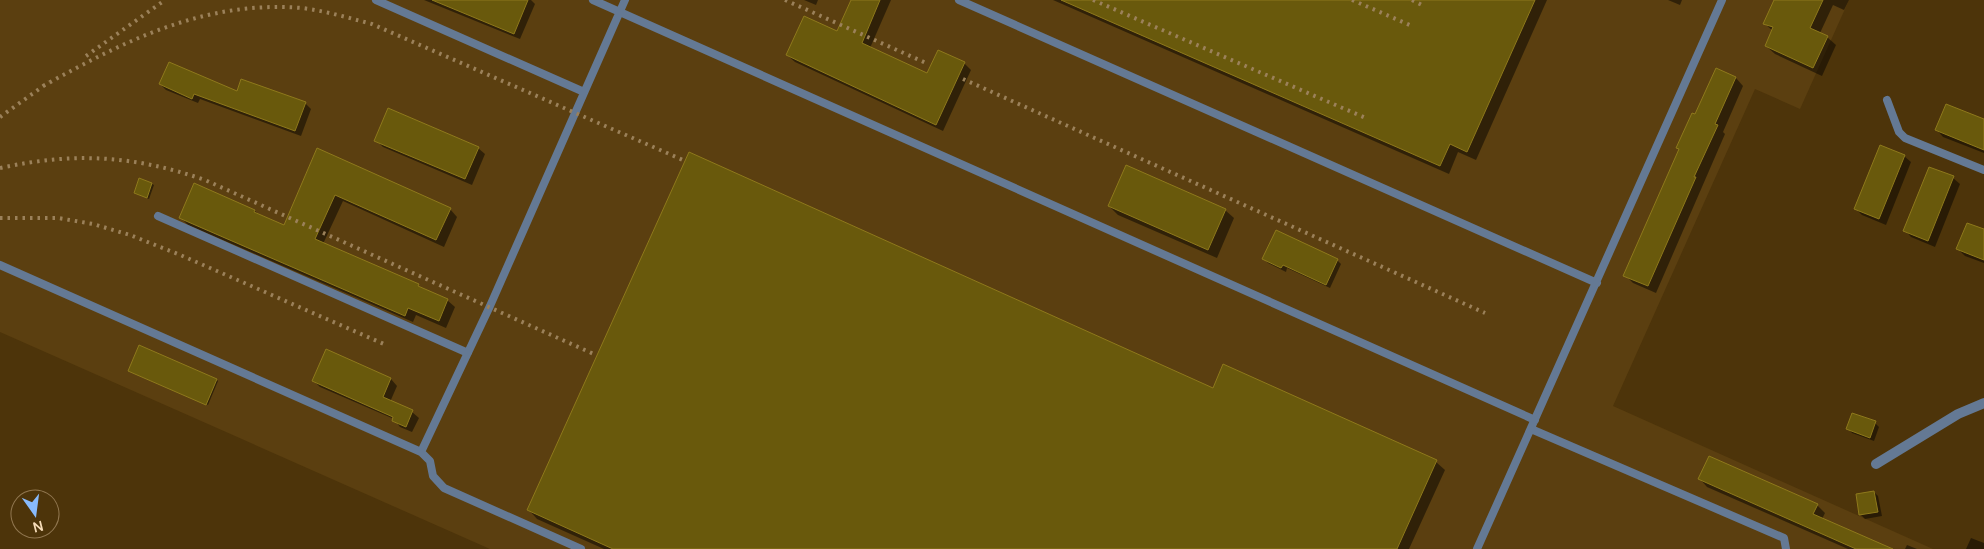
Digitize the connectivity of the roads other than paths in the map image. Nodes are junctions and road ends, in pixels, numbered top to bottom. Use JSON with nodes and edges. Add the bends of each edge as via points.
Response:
{"nodes":[{"id":1,"x":376,"y":0,"type":"edge"},
{"id":2,"x":593,"y":0,"type":"edge"},
{"id":3,"x":625,"y":0,"type":"edge"},
{"id":4,"x":959,"y":0,"type":"edge"},
{"id":5,"x":1722,"y":0,"type":"edge"},
{"id":6,"x":620,"y":12,"type":"junction"},
{"id":7,"x":584,"y":92,"type":"junction"},
{"id":8,"x":1887,"y":100,"type":"dead end"},
{"id":9,"x":1984,"y":170,"type":"edge"},
{"id":10,"x":158,"y":216,"type":"dead end"},
{"id":11,"x":0,"y":265,"type":"edge"},
{"id":12,"x":1597,"y":283,"type":"junction"},
{"id":13,"x":468,"y":353,"type":"junction"},
{"id":14,"x":1984,"y":403,"type":"edge"},
{"id":15,"x":1535,"y":420,"type":"junction"},
{"id":16,"x":1531,"y":429,"type":"junction"},
{"id":17,"x":421,"y":452,"type":"junction"},
{"id":18,"x":1876,"y":464,"type":"dead end"},
{"id":19,"x":581,"y":549,"type":"edge"},
{"id":20,"x":1477,"y":549,"type":"edge"},
{"id":21,"x":1786,"y":549,"type":"edge"}],
"edges":[{"from":1,"to":7,"type":"lane"},
{"from":2,"to":6,"type":"lane"},
{"from":3,"to":6,"type":"lane"},
{"from":4,"to":12,"type":"lane"},
{"from":5,"to":12,"type":"lane"},
{"from":6,"to":7,"type":"lane"},
{"from":6,"to":15,"type":"lane"},
{"from":7,"to":13,"type":"lane"},
{"from":8,"to":9,"type":"lane","via":[[1904,138]]},
{"from":10,"to":13,"type":"lane"},
{"from":11,"to":17,"type":"lane"},
{"from":12,"to":15,"type":"lane"},
{"from":13,"to":17,"type":"lane"},
{"from":14,"to":18,"type":"street","via":[[1958,414]]},
{"from":15,"to":16,"type":"lane"},
{"from":16,"to":20,"type":"lane"},
{"from":16,"to":21,"type":"lane","via":[[1784,538]]},
{"from":17,"to":19,"type":"lane","via":[[430,461],[433,476],[444,488]]}]}
